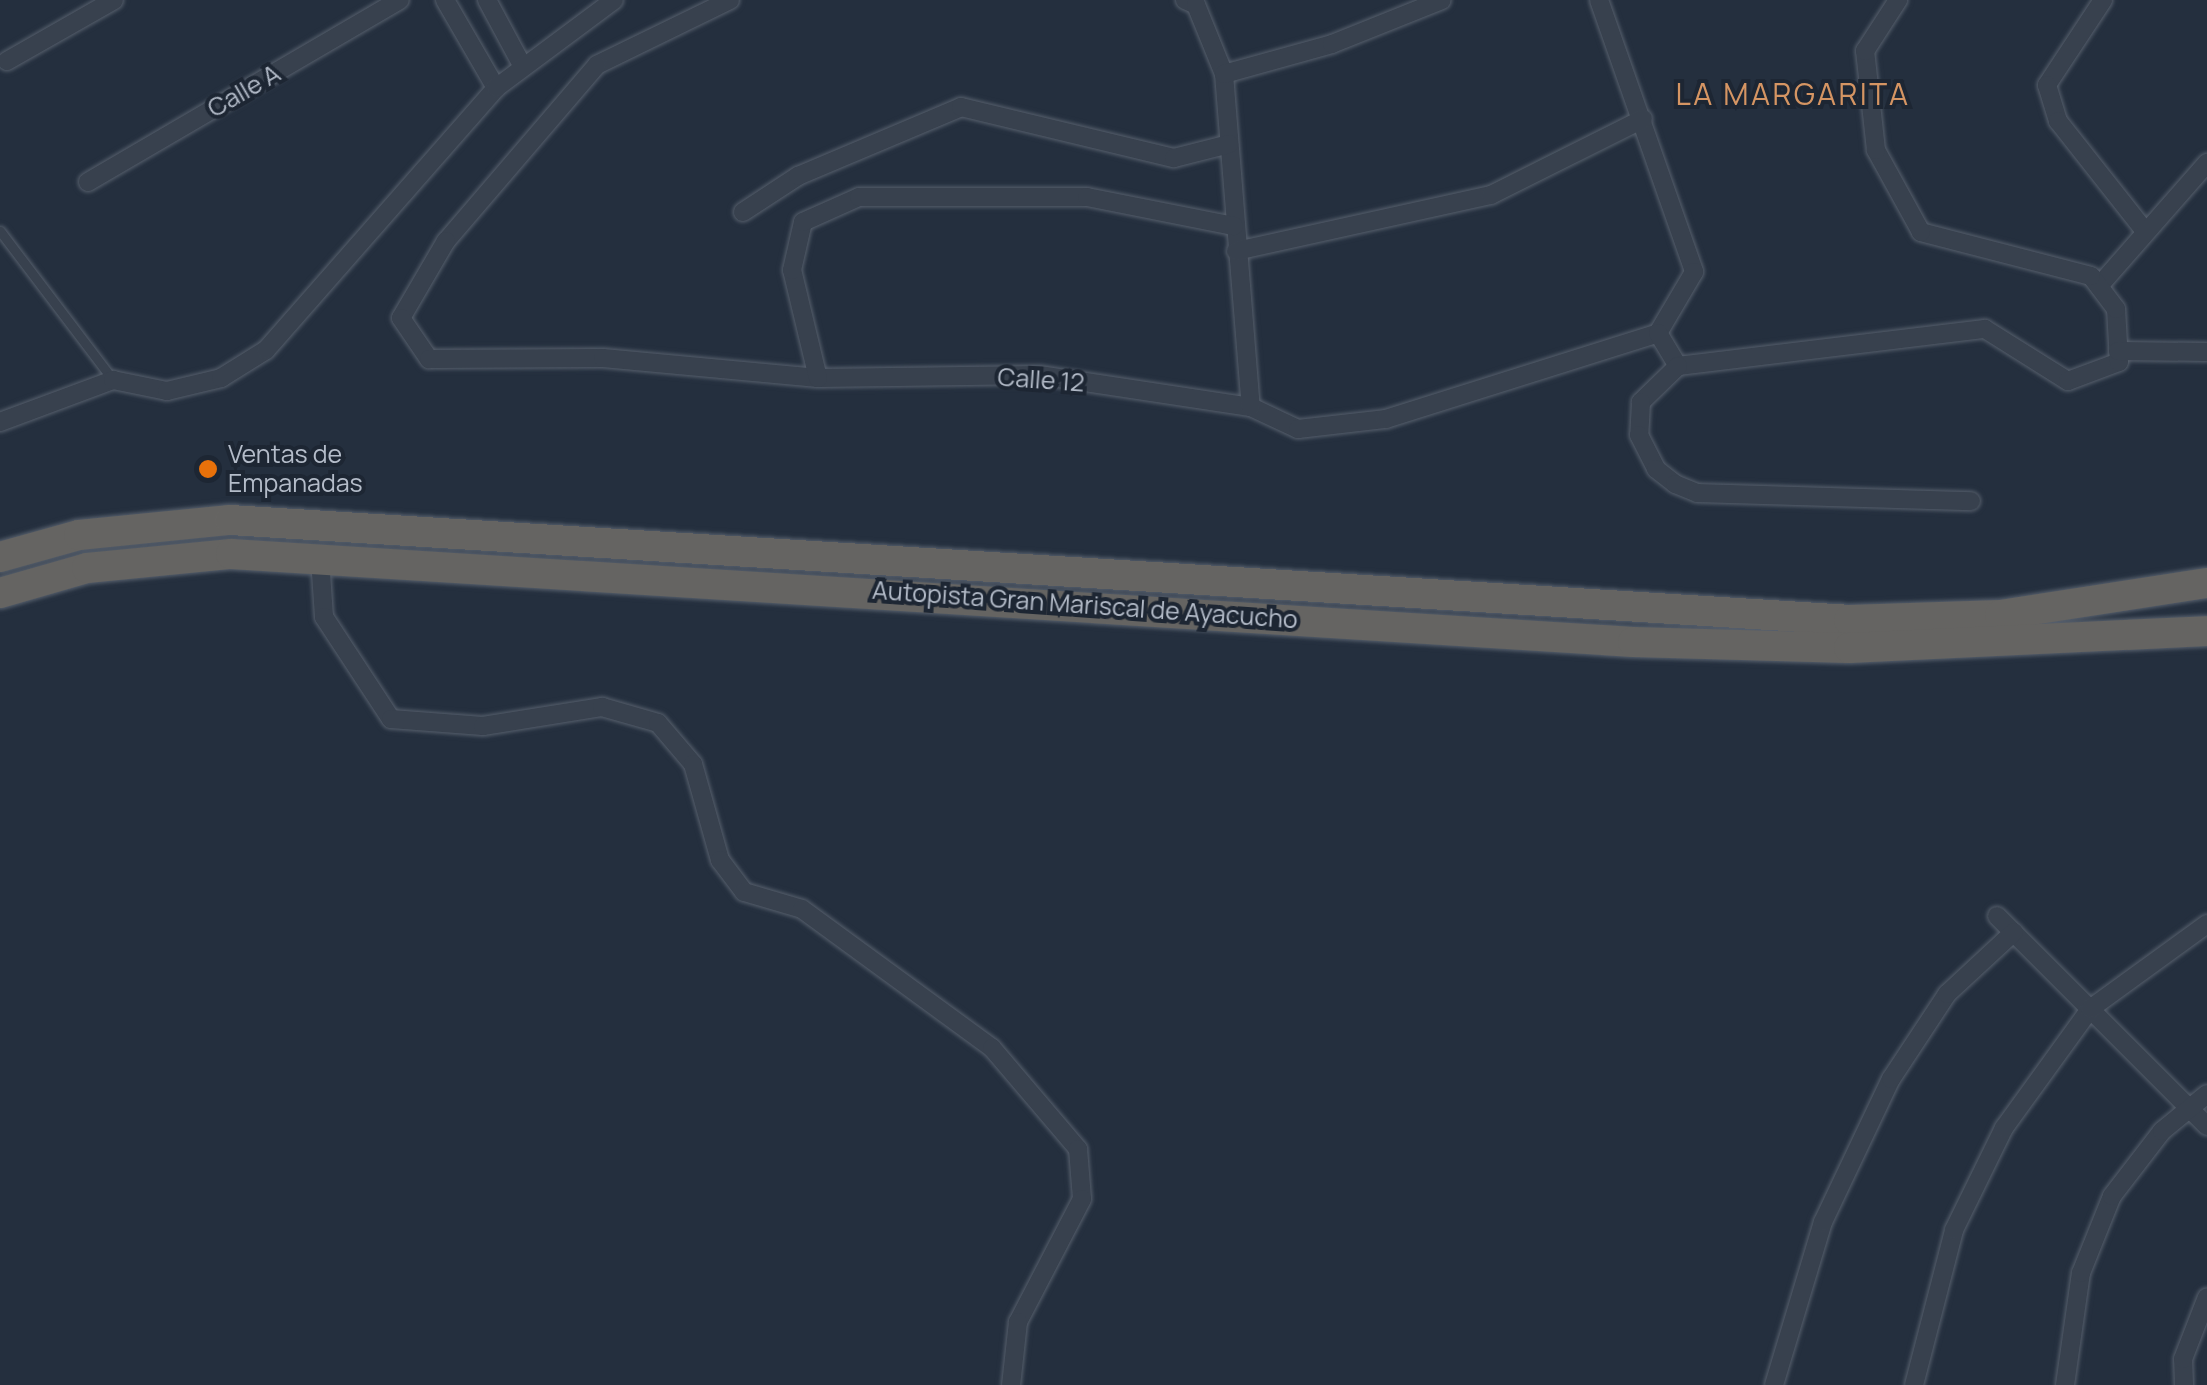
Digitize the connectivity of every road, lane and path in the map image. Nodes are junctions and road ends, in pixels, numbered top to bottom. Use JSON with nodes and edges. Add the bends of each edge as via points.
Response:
{"nodes":[{"id":1,"x":114,"y":0,"type":"edge"},
{"id":2,"x":400,"y":0,"type":"edge"},
{"id":3,"x":445,"y":0,"type":"edge"},
{"id":4,"x":486,"y":0,"type":"edge"},
{"id":5,"x":614,"y":0,"type":"edge"},
{"id":6,"x":730,"y":0,"type":"edge"},
{"id":7,"x":1185,"y":0,"type":"edge"},
{"id":8,"x":1442,"y":0,"type":"edge"},
{"id":9,"x":1600,"y":0,"type":"edge"},
{"id":10,"x":1898,"y":0,"type":"edge"},
{"id":11,"x":2103,"y":0,"type":"edge"},
{"id":12,"x":7,"y":62,"type":"dead end"},
{"id":13,"x":522,"y":65,"type":"junction"},
{"id":14,"x":1224,"y":74,"type":"junction"},
{"id":15,"x":496,"y":88,"type":"junction"},
{"id":16,"x":1642,"y":119,"type":"junction"},
{"id":17,"x":1228,"y":144,"type":"junction"},
{"id":18,"x":2207,"y":163,"type":"edge"},
{"id":19,"x":88,"y":182,"type":"dead end"},
{"id":20,"x":743,"y":212,"type":"dead end"},
{"id":21,"x":1234,"y":226,"type":"junction"},
{"id":22,"x":0,"y":231,"type":"edge"},
{"id":23,"x":2144,"y":231,"type":"junction"},
{"id":24,"x":1236,"y":251,"type":"junction"},
{"id":25,"x":2099,"y":286,"type":"junction"},
{"id":26,"x":1658,"y":332,"type":"junction"},
{"id":27,"x":2118,"y":351,"type":"junction"},
{"id":28,"x":2207,"y":352,"type":"edge"},
{"id":29,"x":1678,"y":366,"type":"junction"},
{"id":30,"x":818,"y":378,"type":"junction"},
{"id":31,"x":112,"y":380,"type":"junction"},
{"id":32,"x":1252,"y":407,"type":"junction"},
{"id":33,"x":0,"y":422,"type":"edge"},
{"id":34,"x":1971,"y":502,"type":"dead end"},
{"id":35,"x":0,"y":558,"type":"edge"},
{"id":36,"x":320,"y":558,"type":"junction"},
{"id":37,"x":2207,"y":583,"type":"edge"},
{"id":38,"x":0,"y":593,"type":"edge"},
{"id":39,"x":2207,"y":631,"type":"edge"},
{"id":40,"x":1997,"y":916,"type":"dead end"},
{"id":41,"x":2207,"y":924,"type":"edge"},
{"id":42,"x":2014,"y":932,"type":"junction"},
{"id":43,"x":2090,"y":1009,"type":"junction"},
{"id":44,"x":2207,"y":1094,"type":"edge"},
{"id":45,"x":2190,"y":1108,"type":"junction"},
{"id":46,"x":2207,"y":1126,"type":"edge"},
{"id":47,"x":2207,"y":1297,"type":"edge"},
{"id":48,"x":1011,"y":1385,"type":"edge"},
{"id":49,"x":1774,"y":1385,"type":"edge"},
{"id":50,"x":1914,"y":1385,"type":"edge"},
{"id":51,"x":2065,"y":1385,"type":"edge"},
{"id":52,"x":2184,"y":1385,"type":"edge"}],
"edges":[{"from":1,"to":12,"type":"street"},
{"from":2,"to":19,"type":"street","name":"Calle A"},
{"from":3,"to":15,"type":"street"},
{"from":4,"to":13,"type":"street"},
{"from":5,"to":13,"type":"street"},
{"from":6,"to":30,"type":"street","name":"Calle 12","via":[[597,65],[446,241],[401,318],[411,342],[429,358],[603,358]]},
{"from":7,"to":14,"type":"street","via":[[1196,5]]},
{"from":8,"to":14,"type":"street","via":[[1332,44]]},
{"from":9,"to":16,"type":"street"},
{"from":10,"to":25,"type":"street","via":[[1864,51],[1876,150],[1921,232],[2091,276]]},
{"from":11,"to":23,"type":"street","via":[[2047,85],[2058,120]]},
{"from":13,"to":15,"type":"street"},
{"from":14,"to":17,"type":"street"},
{"from":15,"to":31,"type":"street","via":[[266,350],[221,378],[168,391]]},
{"from":16,"to":24,"type":"street","via":[[1490,195]]},
{"from":16,"to":26,"type":"street","via":[[1694,272]]},
{"from":17,"to":20,"type":"street","via":[[1174,158],[961,107],[798,176]]},
{"from":17,"to":21,"type":"street"},
{"from":18,"to":23,"type":"street"},
{"from":21,"to":24,"type":"street"},
{"from":21,"to":30,"type":"street","via":[[1087,197],[859,197],[802,222],[792,270]]},
{"from":22,"to":31,"type":"lane"},
{"from":23,"to":25,"type":"street"},
{"from":24,"to":32,"type":"street"},
{"from":25,"to":27,"type":"street","via":[[2116,310]]},
{"from":26,"to":29,"type":"street"},
{"from":26,"to":32,"type":"street","name":"Calle 12","via":[[1386,419],[1298,428]]},
{"from":27,"to":28,"type":"street"},
{"from":27,"to":29,"type":"street","via":[[2119,362],[2068,381],[1986,329]]},
{"from":29,"to":34,"type":"street","via":[[1641,402],[1639,435],[1656,469],[1675,484],[1697,494]]},
{"from":30,"to":32,"type":"street","name":"Calle 12","via":[[1039,375]]},
{"from":31,"to":33,"type":"street"},
{"from":35,"to":37,"type":"highway","name":"Autopista Gran Mariscal de Ayacucho","via":[[80,534],[230,520],[1638,613],[1982,616],[2166,595]]},
{"from":36,"to":38,"type":"highway","name":"Autopista Gran Mariscal de Ayacucho","via":[[231,554],[87,568]]},
{"from":36,"to":39,"type":"highway","name":"Autopista Gran Mariscal de Ayacucho","via":[[1633,642],[1849,648]]},
{"from":36,"to":48,"type":"street","via":[[324,618],[390,719],[484,726],[602,707],[658,724],[693,764],[720,860],[744,892],[802,909],[992,1048],[1078,1149],[1087,1178],[1082,1199],[1018,1322]]},
{"from":40,"to":42,"type":"street"},
{"from":41,"to":43,"type":"street"},
{"from":42,"to":43,"type":"street"},
{"from":42,"to":49,"type":"street","via":[[1948,994],[1891,1079],[1823,1222]]},
{"from":43,"to":45,"type":"street"},
{"from":43,"to":50,"type":"street","via":[[2004,1128],[1954,1230]]},
{"from":44,"to":45,"type":"street"},
{"from":45,"to":46,"type":"street"},
{"from":45,"to":51,"type":"street","via":[[2112,1196],[2081,1273]]},
{"from":47,"to":52,"type":"street","via":[[2183,1359]]}]}
